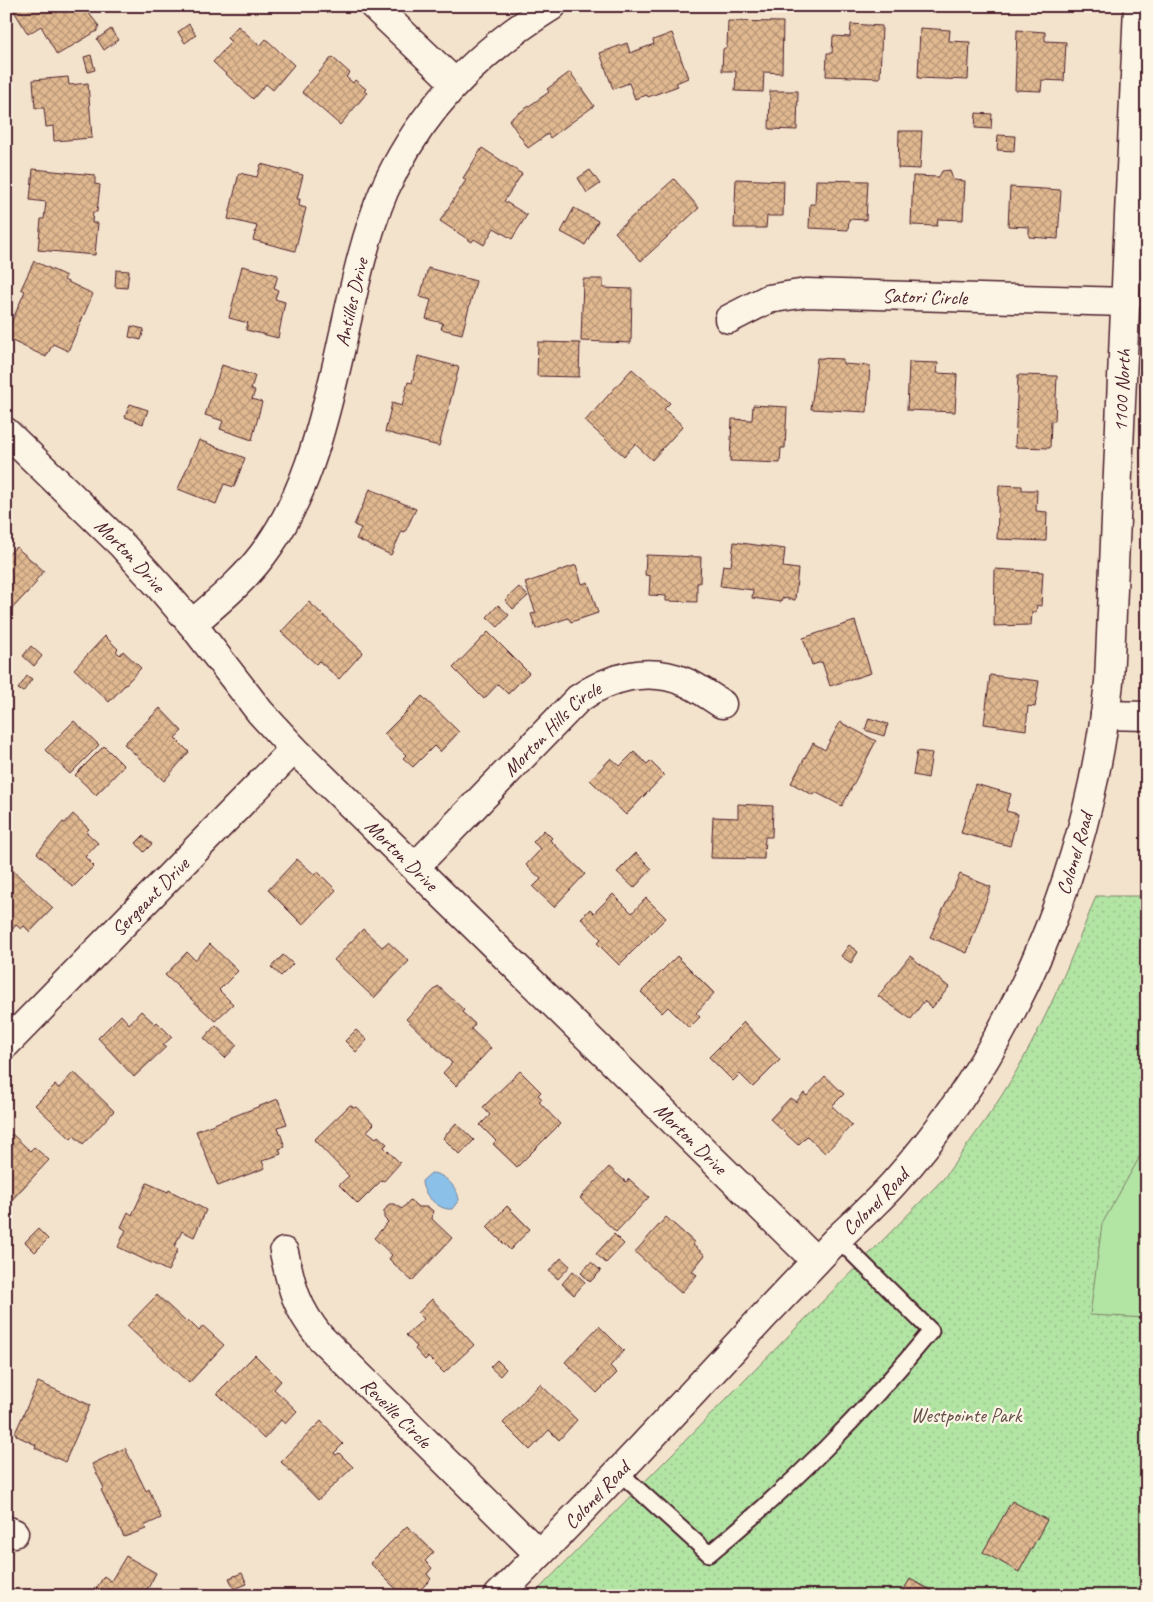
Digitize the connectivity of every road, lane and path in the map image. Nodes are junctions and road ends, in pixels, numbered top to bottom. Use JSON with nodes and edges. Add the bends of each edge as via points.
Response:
{"nodes":[{"id":1,"x":374,"y":6,"type":"edge"},
{"id":2,"x":552,"y":6,"type":"edge"},
{"id":3,"x":1138,"y":6,"type":"edge"},
{"id":4,"x":455,"y":83,"type":"junction"},
{"id":5,"x":1126,"y":302,"type":"junction"},
{"id":6,"x":729,"y":319,"type":"dead end"},
{"id":7,"x":10,"y":441,"type":"edge"},
{"id":8,"x":192,"y":624,"type":"junction"},
{"id":9,"x":722,"y":704,"type":"dead end"},
{"id":10,"x":1106,"y":715,"type":"junction"},
{"id":11,"x":1147,"y":716,"type":"edge"},
{"id":12,"x":294,"y":749,"type":"junction"},
{"id":13,"x":415,"y":867,"type":"junction"},
{"id":14,"x":6,"y":1044,"type":"edge"},
{"id":15,"x":838,"y":1239,"type":"junction"},
{"id":16,"x":284,"y":1252,"type":"dead end"},
{"id":17,"x":816,"y":1261,"type":"junction"},
{"id":18,"x":619,"y":1472,"type":"junction"},
{"id":19,"x":539,"y":1554,"type":"junction"},
{"id":20,"x":498,"y":1596,"type":"edge"}],
"edges":[{"from":1,"to":4,"type":"street"},
{"from":2,"to":4,"type":"street","name":"Antilles Drive","via":[[485,53]]},
{"from":3,"to":5,"type":"street","name":"1100 North"},
{"from":4,"to":8,"type":"street","name":"Antilles Drive","via":[[402,155],[384,192],[369,232],[322,426],[290,509],[251,571]]},
{"from":5,"to":6,"type":"street","name":"Satori Circle","via":[[806,293],[768,299]]},
{"from":5,"to":10,"type":"street","name":"1100 North"},
{"from":7,"to":8,"type":"street","name":"Morton Drive","via":[[123,546]]},
{"from":8,"to":12,"type":"street","name":"Morton Drive","via":[[244,692]]},
{"from":9,"to":13,"type":"street","name":"Morton Hills Circle","via":[[685,682],[660,676],[635,675],[613,679],[594,688],[578,700]]},
{"from":10,"to":11,"type":"street"},
{"from":10,"to":15,"type":"street","name":"Colonel Road","via":[[1076,848],[1054,918],[1023,988],[987,1055],[943,1122],[893,1184]]},
{"from":12,"to":13,"type":"street","name":"Morton Drive"},
{"from":12,"to":14,"type":"street","name":"Sergeant Drive"},
{"from":13,"to":17,"type":"street","name":"Morton Drive"},
{"from":15,"to":17,"type":"street","name":"Colonel Road"},
{"from":15,"to":18,"type":"lane","via":[[932,1331],[874,1399],[776,1497],[709,1554]]},
{"from":16,"to":19,"type":"street","name":"Reveille Circle","via":[[296,1299],[303,1315],[320,1337]]},
{"from":17,"to":18,"type":"street","name":"Colonel Road"},
{"from":18,"to":19,"type":"street","name":"Colonel Road"},
{"from":19,"to":20,"type":"street","name":"Colonel Road"}]}
